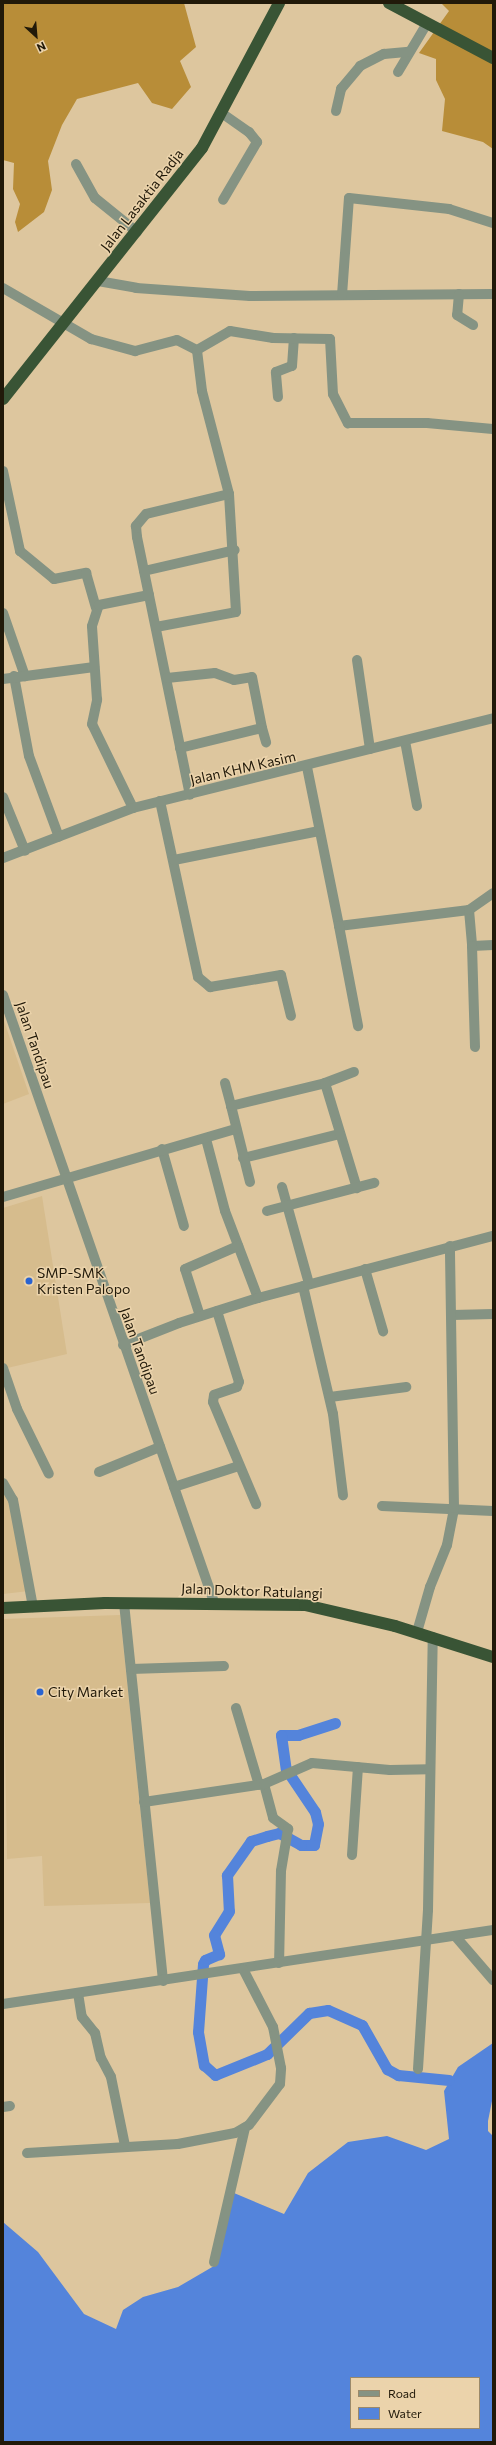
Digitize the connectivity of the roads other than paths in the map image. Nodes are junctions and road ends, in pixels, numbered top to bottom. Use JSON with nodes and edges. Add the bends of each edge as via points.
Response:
{"nodes":[{"id":1,"x":279,"y":3,"type":"edge"},
{"id":2,"x":389,"y":3,"type":"edge"},
{"id":3,"x":426,"y":25,"type":"junction"},
{"id":4,"x":409,"y":52,"type":"junction"},
{"id":5,"x":493,"y":58,"type":"edge"},
{"id":6,"x":398,"y":72,"type":"dead end"},
{"id":7,"x":336,"y":111,"type":"dead end"},
{"id":8,"x":223,"y":114,"type":"junction"},
{"id":9,"x":76,"y":164,"type":"dead end"},
{"id":10,"x":223,"y":200,"type":"dead end"},
{"id":11,"x":493,"y":223,"type":"edge"},
{"id":12,"x":137,"y":232,"type":"junction"},
{"id":13,"x":98,"y":280,"type":"junction"},
{"id":14,"x":3,"y":288,"type":"edge"},
{"id":15,"x":459,"y":294,"type":"junction"},
{"id":16,"x":493,"y":294,"type":"edge"},
{"id":17,"x":342,"y":295,"type":"junction"},
{"id":18,"x":63,"y":325,"type":"junction"},
{"id":19,"x":473,"y":325,"type":"dead end"},
{"id":20,"x":294,"y":338,"type":"junction"},
{"id":21,"x":197,"y":350,"type":"junction"},
{"id":22,"x":278,"y":397,"type":"dead end"},
{"id":23,"x":3,"y":399,"type":"edge"},
{"id":24,"x":493,"y":429,"type":"edge"},
{"id":25,"x":3,"y":471,"type":"edge"},
{"id":26,"x":229,"y":494,"type":"junction"},
{"id":27,"x":235,"y":550,"type":"junction"},
{"id":28,"x":144,"y":571,"type":"junction"},
{"id":29,"x":150,"y":595,"type":"junction"},
{"id":30,"x":96,"y":608,"type":"junction"},
{"id":31,"x":3,"y":613,"type":"edge"},
{"id":32,"x":156,"y":627,"type":"junction"},
{"id":33,"x":357,"y":660,"type":"dead end"},
{"id":34,"x":94,"y":667,"type":"junction"},
{"id":35,"x":14,"y":676,"type":"junction"},
{"id":36,"x":25,"y":676,"type":"junction"},
{"id":37,"x":167,"y":678,"type":"junction"},
{"id":38,"x":3,"y":679,"type":"edge"},
{"id":39,"x":493,"y":718,"type":"edge"},
{"id":40,"x":262,"y":728,"type":"junction"},
{"id":41,"x":405,"y":741,"type":"junction"},
{"id":42,"x":266,"y":742,"type":"dead end"},
{"id":43,"x":180,"y":748,"type":"junction"},
{"id":44,"x":370,"y":749,"type":"junction"},
{"id":45,"x":307,"y":767,"type":"junction"},
{"id":46,"x":190,"y":794,"type":"junction"},
{"id":47,"x":3,"y":797,"type":"edge"},
{"id":48,"x":160,"y":801,"type":"junction"},
{"id":49,"x":416,"y":806,"type":"dead end"},
{"id":50,"x":133,"y":808,"type":"junction"},
{"id":51,"x":319,"y":831,"type":"junction"},
{"id":52,"x":59,"y":837,"type":"junction"},
{"id":53,"x":24,"y":851,"type":"junction"},
{"id":54,"x":3,"y":858,"type":"edge"},
{"id":55,"x":174,"y":860,"type":"junction"},
{"id":56,"x":493,"y":893,"type":"edge"},
{"id":57,"x":469,"y":910,"type":"junction"},
{"id":58,"x":339,"y":926,"type":"junction"},
{"id":59,"x":493,"y":945,"type":"edge"},
{"id":60,"x":472,"y":946,"type":"junction"},
{"id":61,"x":3,"y":995,"type":"edge"},
{"id":62,"x":291,"y":1016,"type":"dead end"},
{"id":63,"x":358,"y":1026,"type":"dead end"},
{"id":64,"x":475,"y":1047,"type":"dead end"},
{"id":65,"x":354,"y":1072,"type":"dead end"},
{"id":66,"x":225,"y":1083,"type":"dead end"},
{"id":67,"x":325,"y":1083,"type":"junction"},
{"id":68,"x":231,"y":1106,"type":"junction"},
{"id":69,"x":236,"y":1129,"type":"junction"},
{"id":70,"x":340,"y":1134,"type":"junction"},
{"id":71,"x":206,"y":1139,"type":"junction"},
{"id":72,"x":162,"y":1149,"type":"junction"},
{"id":73,"x":243,"y":1158,"type":"junction"},
{"id":74,"x":65,"y":1178,"type":"junction"},
{"id":75,"x":250,"y":1182,"type":"dead end"},
{"id":76,"x":374,"y":1183,"type":"dead end"},
{"id":77,"x":282,"y":1188,"type":"dead end"},
{"id":78,"x":357,"y":1188,"type":"junction"},
{"id":79,"x":3,"y":1197,"type":"edge"},
{"id":80,"x":288,"y":1206,"type":"junction"},
{"id":81,"x":266,"y":1211,"type":"dead end"},
{"id":82,"x":184,"y":1226,"type":"dead end"},
{"id":83,"x":493,"y":1236,"type":"edge"},
{"id":84,"x":238,"y":1246,"type":"junction"},
{"id":85,"x":450,"y":1246,"type":"junction"},
{"id":86,"x":364,"y":1269,"type":"junction"},
{"id":87,"x":306,"y":1285,"type":"junction"},
{"id":88,"x":258,"y":1298,"type":"junction"},
{"id":89,"x":217,"y":1311,"type":"junction"},
{"id":90,"x":493,"y":1314,"type":"edge"},
{"id":91,"x":452,"y":1315,"type":"junction"},
{"id":92,"x":200,"y":1316,"type":"junction"},
{"id":93,"x":383,"y":1331,"type":"dead end"},
{"id":94,"x":123,"y":1345,"type":"junction"},
{"id":95,"x":3,"y":1368,"type":"edge"},
{"id":96,"x":406,"y":1387,"type":"dead end"},
{"id":97,"x":330,"y":1397,"type":"junction"},
{"id":98,"x":160,"y":1447,"type":"junction"},
{"id":99,"x":239,"y":1466,"type":"junction"},
{"id":100,"x":99,"y":1472,"type":"dead end"},
{"id":101,"x":49,"y":1474,"type":"dead end"},
{"id":102,"x":3,"y":1483,"type":"edge"},
{"id":103,"x":174,"y":1487,"type":"junction"},
{"id":104,"x":343,"y":1495,"type":"dead end"},
{"id":105,"x":256,"y":1504,"type":"dead end"},
{"id":106,"x":382,"y":1506,"type":"dead end"},
{"id":107,"x":454,"y":1508,"type":"junction"},
{"id":108,"x":493,"y":1511,"type":"edge"},
{"id":109,"x":214,"y":1602,"type":"junction"},
{"id":110,"x":124,"y":1603,"type":"junction"},
{"id":111,"x":33,"y":1607,"type":"junction"},
{"id":112,"x":3,"y":1608,"type":"edge"},
{"id":113,"x":417,"y":1632,"type":"junction"},
{"id":114,"x":433,"y":1637,"type":"junction"},
{"id":115,"x":493,"y":1657,"type":"edge"},
{"id":116,"x":224,"y":1666,"type":"dead end"},
{"id":117,"x":131,"y":1670,"type":"junction"},
{"id":118,"x":236,"y":1708,"type":"dead end"},
{"id":119,"x":358,"y":1767,"type":"junction"},
{"id":120,"x":429,"y":1769,"type":"junction"},
{"id":121,"x":262,"y":1785,"type":"junction"},
{"id":122,"x":144,"y":1802,"type":"junction"},
{"id":123,"x":352,"y":1856,"type":"dead end"},
{"id":124,"x":493,"y":1930,"type":"edge"},
{"id":125,"x":456,"y":1937,"type":"junction"},
{"id":126,"x":426,"y":1942,"type":"junction"},
{"id":127,"x":280,"y":1963,"type":"junction"},
{"id":128,"x":243,"y":1969,"type":"junction"},
{"id":129,"x":493,"y":1980,"type":"edge"},
{"id":130,"x":163,"y":1981,"type":"junction"},
{"id":131,"x":78,"y":1993,"type":"junction"},
{"id":132,"x":3,"y":2004,"type":"edge"},
{"id":133,"x":418,"y":2069,"type":"dead end"},
{"id":134,"x":245,"y":2128,"type":"junction"},
{"id":135,"x":125,"y":2146,"type":"junction"},
{"id":136,"x":27,"y":2153,"type":"dead end"},
{"id":137,"x":214,"y":2262,"type":"dead end"}],
"edges":[{"from":1,"to":8,"type":"highway","name":"Jalan Lasaktia Radja"},
{"from":2,"to":3,"type":"highway"},
{"from":3,"to":4,"type":"street"},
{"from":3,"to":5,"type":"highway"},
{"from":4,"to":6,"type":"street"},
{"from":4,"to":7,"type":"street","via":[[384,54],[360,66],[341,89]]},
{"from":8,"to":10,"type":"street","via":[[249,132],[257,142]]},
{"from":8,"to":12,"type":"highway","name":"Jalan Lasaktia Radja"},
{"from":9,"to":12,"type":"street","via":[[95,198]]},
{"from":11,"to":17,"type":"street","via":[[449,210],[349,198]]},
{"from":12,"to":13,"type":"highway","name":"Jalan Lasaktia Radja"},
{"from":13,"to":17,"type":"street","via":[[193,293]]},
{"from":13,"to":18,"type":"highway","name":"Jalan Lasaktia Radja"},
{"from":14,"to":18,"type":"street"},
{"from":15,"to":16,"type":"street"},
{"from":15,"to":17,"type":"street"},
{"from":15,"to":19,"type":"street","via":[[457,315]]},
{"from":18,"to":21,"type":"street","via":[[126,350],[144,350],[177,340]]},
{"from":18,"to":23,"type":"highway","name":"Jalan Lasaktia Radja"},
{"from":20,"to":21,"type":"street","via":[[264,338],[230,331]]},
{"from":20,"to":22,"type":"street","via":[[292,366],[276,372]]},
{"from":20,"to":24,"type":"street","via":[[332,342],[333,394],[348,423],[428,423]]},
{"from":21,"to":26,"type":"street","via":[[202,391]]},
{"from":25,"to":30,"type":"street","via":[[20,551],[54,579],[86,573]]},
{"from":26,"to":27,"type":"street"},
{"from":26,"to":28,"type":"street","via":[[142,516],[136,526]]},
{"from":27,"to":28,"type":"street"},
{"from":27,"to":32,"type":"street","via":[[236,612]]},
{"from":28,"to":29,"type":"street"},
{"from":29,"to":30,"type":"street","via":[[103,603]]},
{"from":29,"to":32,"type":"street"},
{"from":30,"to":34,"type":"street","via":[[92,637]]},
{"from":31,"to":36,"type":"street"},
{"from":32,"to":37,"type":"street"},
{"from":33,"to":44,"type":"street"},
{"from":34,"to":36,"type":"street"},
{"from":34,"to":50,"type":"street","via":[[97,700],[92,724]]},
{"from":35,"to":36,"type":"street"},
{"from":35,"to":38,"type":"street"},
{"from":35,"to":52,"type":"street","via":[[29,756]]},
{"from":37,"to":40,"type":"street","via":[[215,674],[234,680],[252,677]]},
{"from":37,"to":43,"type":"street"},
{"from":39,"to":41,"type":"street","name":"Jalan KHM Kasim"},
{"from":40,"to":42,"type":"street"},
{"from":40,"to":43,"type":"street"},
{"from":41,"to":44,"type":"street","name":"Jalan KHM Kasim"},
{"from":41,"to":49,"type":"street"},
{"from":43,"to":46,"type":"street"},
{"from":44,"to":45,"type":"street","name":"Jalan KHM Kasim"},
{"from":45,"to":46,"type":"street","name":"Jalan KHM Kasim"},
{"from":45,"to":51,"type":"street"},
{"from":46,"to":48,"type":"street","name":"Jalan KHM Kasim"},
{"from":47,"to":53,"type":"street"},
{"from":48,"to":50,"type":"street","name":"Jalan KHM Kasim"},
{"from":48,"to":55,"type":"street"},
{"from":50,"to":52,"type":"street","name":"Jalan KHM Kasim"},
{"from":51,"to":55,"type":"street"},
{"from":51,"to":58,"type":"street"},
{"from":52,"to":53,"type":"street","name":"Jalan KHM Kasim"},
{"from":53,"to":54,"type":"street","name":"Jalan KHM Kasim"},
{"from":55,"to":62,"type":"street","via":[[201,982],[210,987],[281,975]]},
{"from":56,"to":57,"type":"street"},
{"from":57,"to":58,"type":"street"},
{"from":57,"to":60,"type":"street"},
{"from":58,"to":63,"type":"street"},
{"from":59,"to":60,"type":"street"},
{"from":60,"to":64,"type":"street"},
{"from":61,"to":74,"type":"street","name":"Jalan Tandipau"},
{"from":65,"to":67,"type":"street"},
{"from":66,"to":68,"type":"street"},
{"from":67,"to":68,"type":"street"},
{"from":67,"to":70,"type":"street"},
{"from":68,"to":69,"type":"street"},
{"from":69,"to":71,"type":"street"},
{"from":69,"to":73,"type":"street"},
{"from":70,"to":73,"type":"street"},
{"from":70,"to":78,"type":"street"},
{"from":71,"to":72,"type":"street"},
{"from":71,"to":84,"type":"street"},
{"from":72,"to":74,"type":"street"},
{"from":72,"to":82,"type":"street"},
{"from":73,"to":75,"type":"street"},
{"from":74,"to":79,"type":"street"},
{"from":74,"to":94,"type":"street","name":"Jalan Tandipau"},
{"from":76,"to":78,"type":"street"},
{"from":77,"to":80,"type":"street"},
{"from":78,"to":80,"type":"street"},
{"from":80,"to":81,"type":"street"},
{"from":80,"to":87,"type":"street"},
{"from":83,"to":85,"type":"street"},
{"from":84,"to":88,"type":"street"},
{"from":84,"to":92,"type":"street","via":[[185,1269]]},
{"from":85,"to":86,"type":"street"},
{"from":85,"to":91,"type":"street"},
{"from":86,"to":87,"type":"street"},
{"from":86,"to":93,"type":"street"},
{"from":87,"to":88,"type":"street"},
{"from":87,"to":97,"type":"street"},
{"from":88,"to":89,"type":"street"},
{"from":89,"to":92,"type":"street"},
{"from":89,"to":99,"type":"street","via":[[239,1382],[237,1387],[214,1395],[213,1402]]},
{"from":90,"to":91,"type":"street"},
{"from":91,"to":107,"type":"street"},
{"from":92,"to":94,"type":"street"},
{"from":94,"to":98,"type":"street","name":"Jalan Tandipau"},
{"from":95,"to":101,"type":"street","via":[[17,1409]]},
{"from":96,"to":97,"type":"street"},
{"from":97,"to":104,"type":"street"},
{"from":98,"to":100,"type":"street"},
{"from":98,"to":103,"type":"street","name":"Jalan Tandipau"},
{"from":99,"to":103,"type":"street"},
{"from":99,"to":105,"type":"street"},
{"from":102,"to":111,"type":"street","via":[[12,1496]]},
{"from":103,"to":109,"type":"street","name":"Jalan Tandipau"},
{"from":106,"to":107,"type":"street"},
{"from":107,"to":108,"type":"street"},
{"from":107,"to":113,"type":"street","via":[[447,1545],[430,1586]]},
{"from":109,"to":110,"type":"highway","name":"Jalan Doktor Ratulangi"},
{"from":109,"to":113,"type":"highway","name":"Jalan Doktor Ratulangi","via":[[325,1608]]},
{"from":110,"to":111,"type":"highway","name":"Jalan Doktor Ratulangi"},
{"from":110,"to":117,"type":"street"},
{"from":111,"to":112,"type":"highway","name":"Jalan Doktor Ratulangi"},
{"from":113,"to":114,"type":"highway","name":"Jalan Doktor Ratulangi"},
{"from":114,"to":115,"type":"highway","name":"Jalan Doktor Ratulangi"},
{"from":114,"to":120,"type":"street"},
{"from":116,"to":117,"type":"street"},
{"from":117,"to":122,"type":"street"},
{"from":118,"to":121,"type":"street"},
{"from":119,"to":120,"type":"street"},
{"from":119,"to":121,"type":"street","via":[[312,1763]]},
{"from":119,"to":123,"type":"street"},
{"from":120,"to":126,"type":"street"},
{"from":121,"to":122,"type":"street"},
{"from":121,"to":127,"type":"street","via":[[273,1818],[288,1829],[280,1890]]},
{"from":122,"to":130,"type":"street"},
{"from":124,"to":125,"type":"street"},
{"from":125,"to":126,"type":"street"},
{"from":125,"to":129,"type":"street"},
{"from":126,"to":127,"type":"street"},
{"from":126,"to":133,"type":"street"},
{"from":127,"to":128,"type":"street"},
{"from":128,"to":130,"type":"street"},
{"from":128,"to":134,"type":"street","via":[[274,2033],[279,2053],[280,2084]]},
{"from":130,"to":131,"type":"street"},
{"from":131,"to":132,"type":"street"},
{"from":131,"to":135,"type":"street","via":[[82,2017],[95,2033],[101,2058],[111,2077]]},
{"from":134,"to":135,"type":"street","via":[[178,2144]]},
{"from":134,"to":137,"type":"street"},
{"from":135,"to":136,"type":"street"}]}
